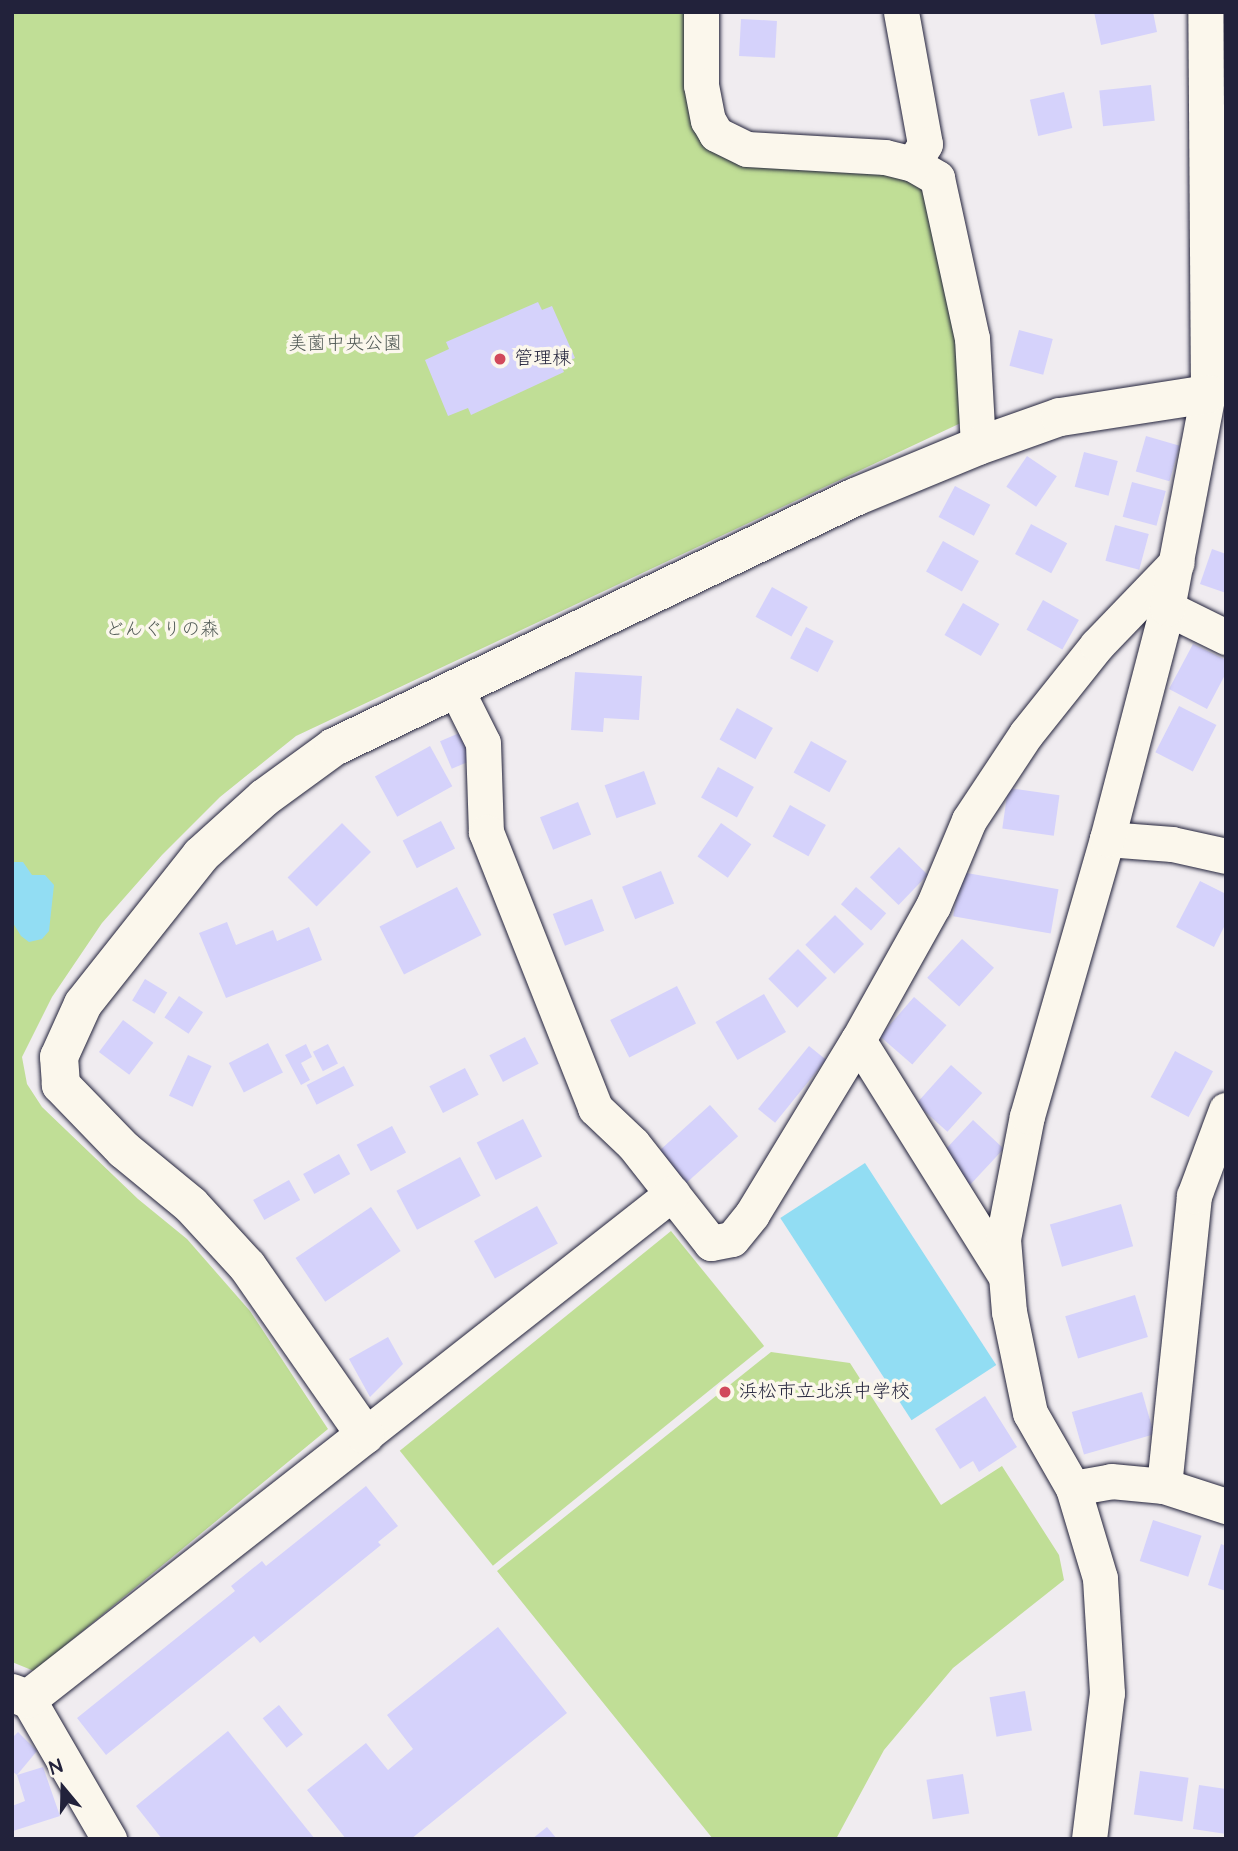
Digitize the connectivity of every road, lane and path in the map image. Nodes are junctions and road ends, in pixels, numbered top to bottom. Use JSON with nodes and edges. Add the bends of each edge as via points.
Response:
{"nodes":[{"id":1,"x":701,"y":12,"type":"edge"},
{"id":2,"x":901,"y":12,"type":"edge"},
{"id":3,"x":1205,"y":12,"type":"edge"},
{"id":4,"x":914,"y":164,"type":"junction"},
{"id":5,"x":1217,"y":392,"type":"edge"},
{"id":6,"x":978,"y":446,"type":"junction"},
{"id":7,"x":1177,"y":562,"type":"junction"},
{"id":8,"x":1167,"y":608,"type":"junction"},
{"id":9,"x":1226,"y":637,"type":"edge"},
{"id":10,"x":456,"y":689,"type":"junction"},
{"id":11,"x":1107,"y":839,"type":"junction"},
{"id":12,"x":1226,"y":856,"type":"edge"},
{"id":13,"x":858,"y":1040,"type":"junction"},
{"id":14,"x":1226,"y":1110,"type":"edge"},
{"id":15,"x":673,"y":1193,"type":"junction"},
{"id":16,"x":1006,"y":1277,"type":"junction"},
{"id":17,"x":365,"y":1435,"type":"junction"},
{"id":18,"x":1164,"y":1486,"type":"junction"},
{"id":19,"x":1073,"y":1488,"type":"junction"},
{"id":20,"x":1226,"y":1506,"type":"edge"},
{"id":21,"x":20,"y":1696,"type":"edge"},
{"id":22,"x":109,"y":1839,"type":"edge"},
{"id":23,"x":1089,"y":1839,"type":"edge"}],
"edges":[{"from":1,"to":4,"type":"street","via":[[701,85],[708,120],[716,134],[747,149],[885,157]]},
{"from":2,"to":4,"type":"street","via":[[925,144]]},
{"from":3,"to":5,"type":"street"},
{"from":4,"to":6,"type":"street","via":[[937,178],[972,338]]},
{"from":5,"to":6,"type":"street","via":[[1060,417]]},
{"from":5,"to":7,"type":"street"},
{"from":6,"to":10,"type":"street","via":[[855,497]]},
{"from":7,"to":8,"type":"street"},
{"from":7,"to":13,"type":"street","via":[[1097,645],[1019,745],[969,820],[933,906]]},
{"from":8,"to":9,"type":"street"},
{"from":8,"to":11,"type":"street"},
{"from":10,"to":15,"type":"street","via":[[483,743],[486,832],[595,1108],[633,1144]]},
{"from":10,"to":17,"type":"street","via":[[334,747],[264,798],[201,855],[83,1004],[59,1057],[61,1085],[124,1150],[191,1205],[247,1266]]},
{"from":11,"to":12,"type":"street","via":[[1172,844]]},
{"from":11,"to":16,"type":"street","via":[[1027,1116],[1003,1239]]},
{"from":13,"to":15,"type":"street","via":[[732,1239],[711,1243]]},
{"from":13,"to":16,"type":"street"},
{"from":14,"to":18,"type":"street","via":[[1194,1196]]},
{"from":15,"to":17,"type":"street"},
{"from":16,"to":19,"type":"street","via":[[1030,1413]]},
{"from":17,"to":21,"type":"street"},
{"from":18,"to":19,"type":"street","via":[[1111,1481]]},
{"from":18,"to":20,"type":"street"},
{"from":19,"to":23,"type":"street","via":[[1100,1578],[1107,1693]]},
{"from":21,"to":22,"type":"street"}]}
